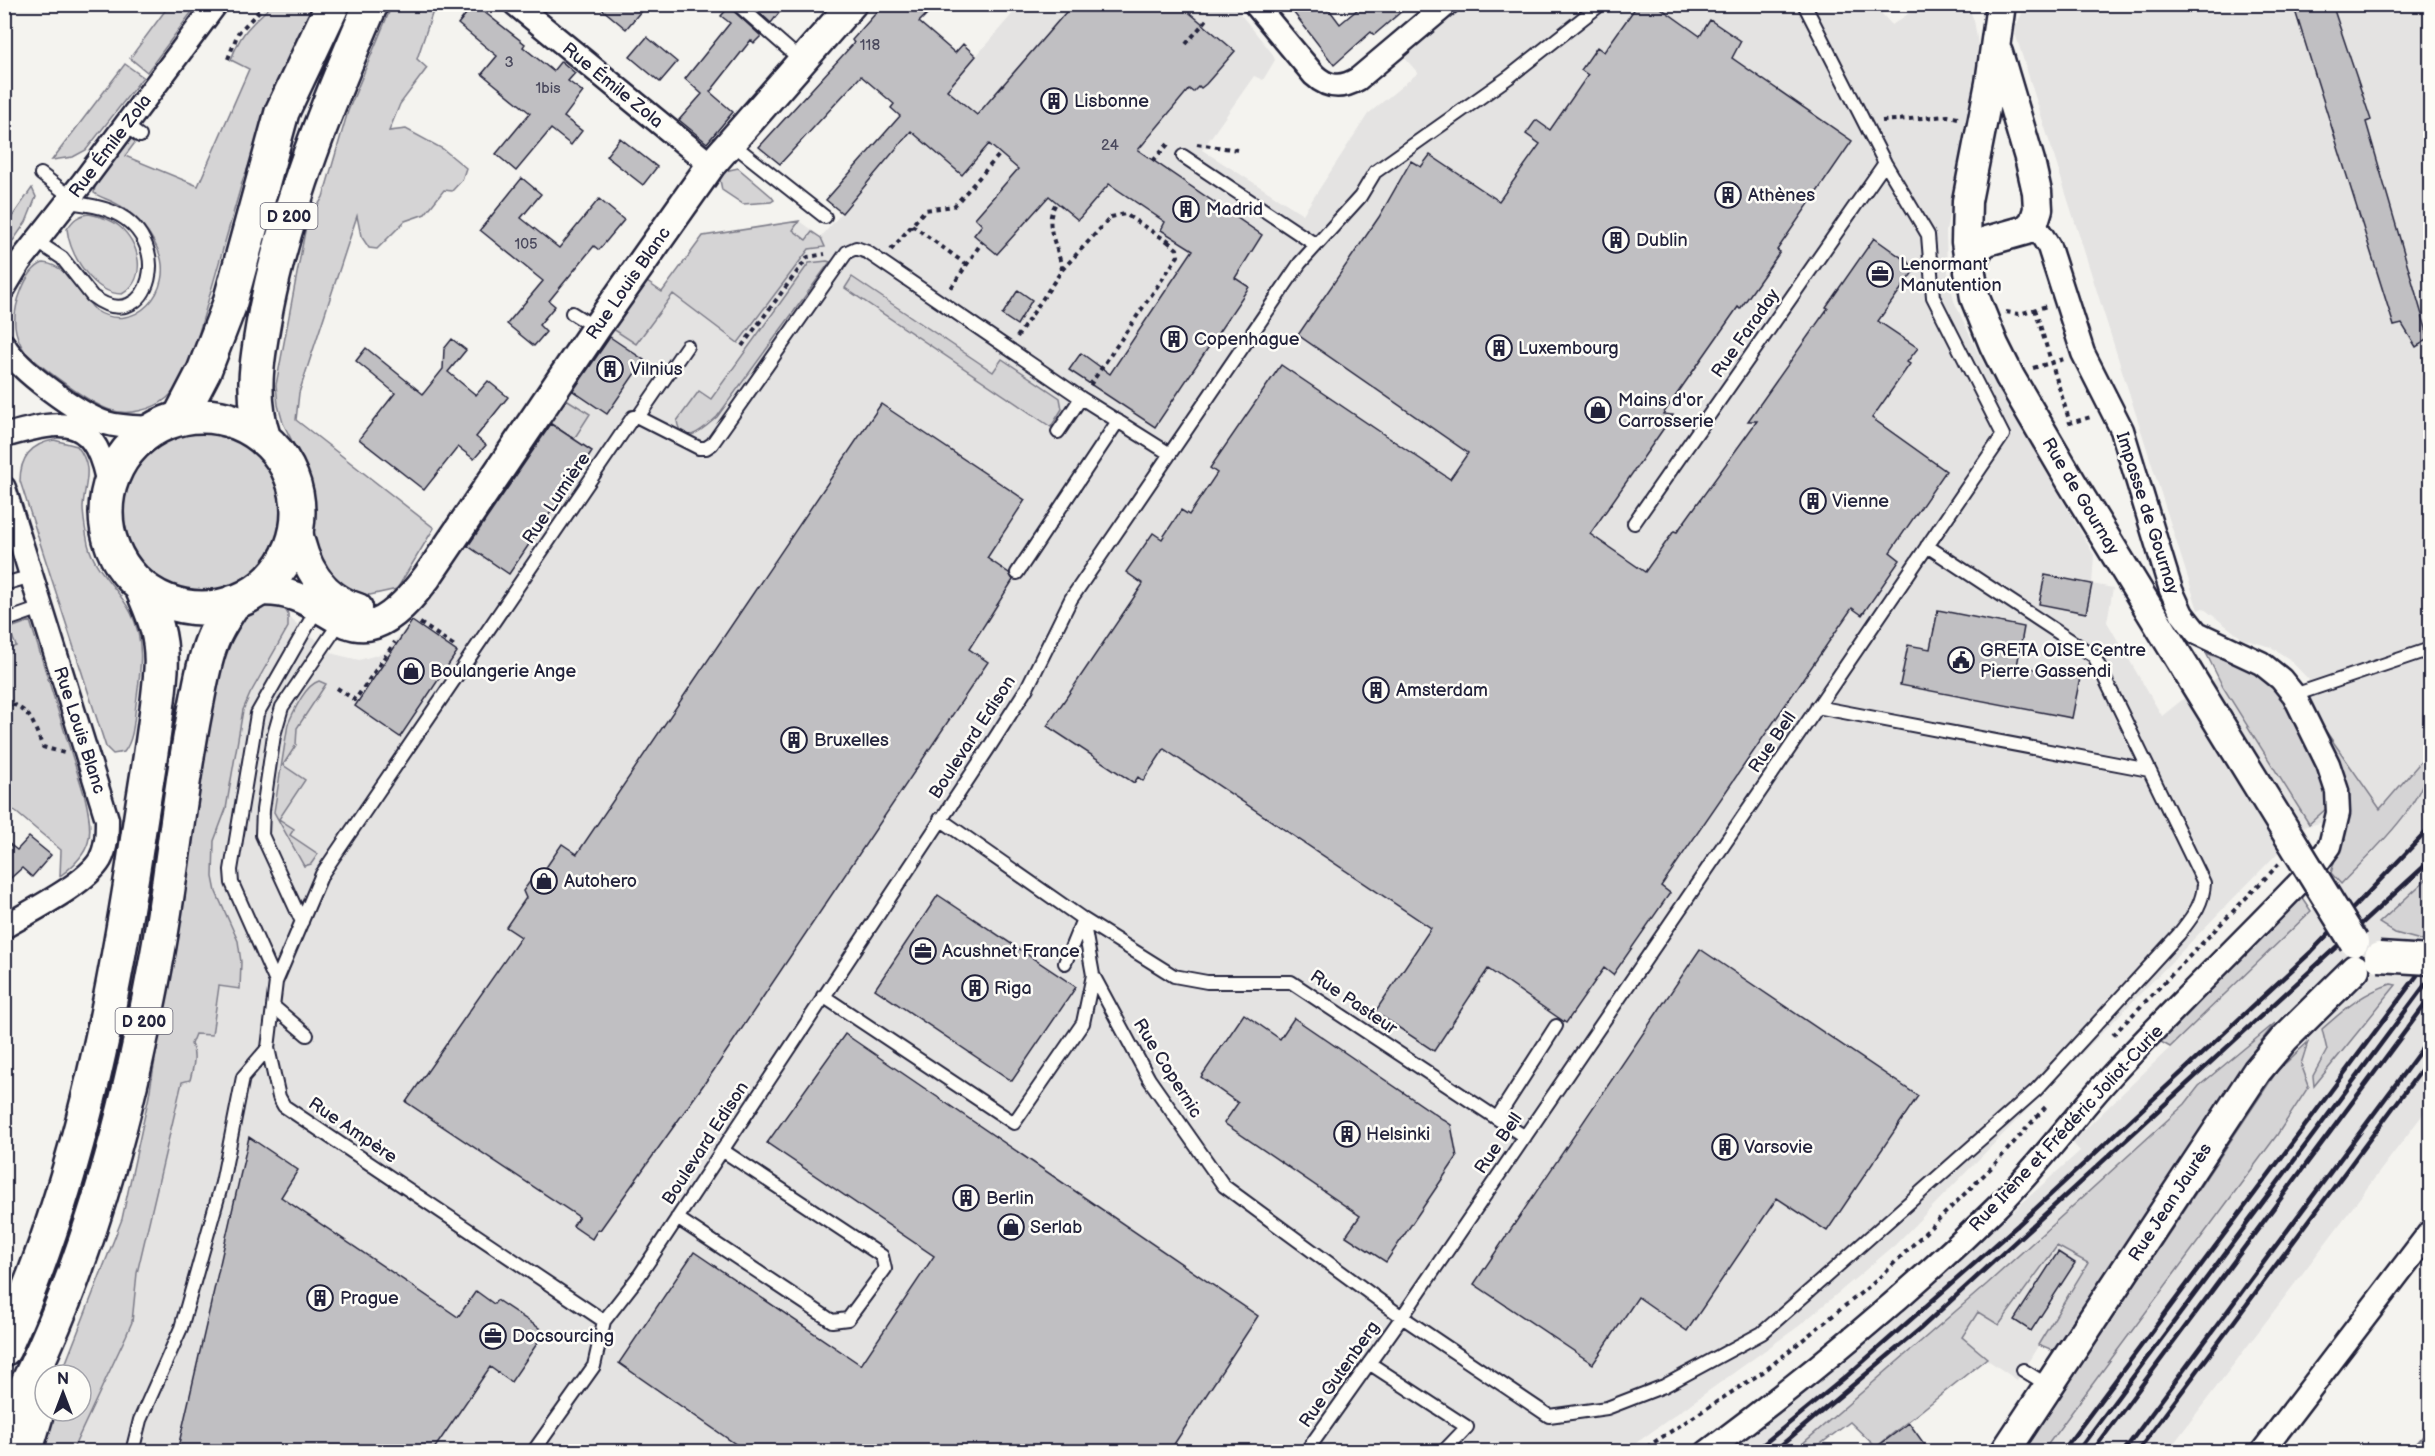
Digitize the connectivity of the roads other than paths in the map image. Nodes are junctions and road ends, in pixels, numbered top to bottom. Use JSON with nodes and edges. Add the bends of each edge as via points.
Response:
{"nodes":[{"id":1,"x":216,"y":4,"type":"edge"},
{"id":2,"x":333,"y":4,"type":"edge"},
{"id":3,"x":371,"y":4,"type":"edge"},
{"id":4,"x":514,"y":4,"type":"edge"},
{"id":5,"x":737,"y":4,"type":"edge"},
{"id":6,"x":852,"y":4,"type":"edge"},
{"id":7,"x":1255,"y":4,"type":"edge"},
{"id":8,"x":1447,"y":4,"type":"edge"},
{"id":9,"x":1600,"y":4,"type":"edge"},
{"id":10,"x":1804,"y":4,"type":"edge"},
{"id":11,"x":2001,"y":4,"type":"edge"},
{"id":12,"x":1996,"y":48,"type":"junction"},
{"id":13,"x":802,"y":61,"type":"junction"},
{"id":14,"x":730,"y":142,"type":"junction"},
{"id":15,"x":1183,"y":156,"type":"dead end"},
{"id":16,"x":1885,"y":163,"type":"junction"},
{"id":17,"x":711,"y":165,"type":"junction"},
{"id":18,"x":42,"y":174,"type":"dead end"},
{"id":19,"x":69,"y":200,"type":"junction"},
{"id":20,"x":2034,"y":214,"type":"junction"},
{"id":21,"x":825,"y":218,"type":"dead end"},
{"id":22,"x":36,"y":241,"type":"junction"},
{"id":23,"x":1316,"y":245,"type":"junction"},
{"id":24,"x":1970,"y":272,"type":"junction"},
{"id":25,"x":4,"y":288,"type":"edge"},
{"id":26,"x":572,"y":313,"type":"dead end"},
{"id":27,"x":596,"y":328,"type":"junction"},
{"id":28,"x":4,"y":345,"type":"edge"},
{"id":29,"x":687,"y":346,"type":"dead end"},
{"id":30,"x":4,"y":379,"type":"edge"},
{"id":31,"x":42,"y":383,"type":"junction"},
{"id":32,"x":1081,"y":398,"type":"junction"},
{"id":33,"x":638,"y":417,"type":"junction"},
{"id":34,"x":1118,"y":422,"type":"junction"},
{"id":35,"x":168,"y":424,"type":"junction"},
{"id":36,"x":1058,"y":432,"type":"dead end"},
{"id":37,"x":4,"y":436,"type":"edge"},
{"id":38,"x":264,"y":439,"type":"junction"},
{"id":39,"x":1170,"y":454,"type":"junction"},
{"id":40,"x":4,"y":489,"type":"edge"},
{"id":41,"x":109,"y":490,"type":"junction"},
{"id":42,"x":1634,"y":523,"type":"dead end"},
{"id":43,"x":297,"y":526,"type":"junction"},
{"id":44,"x":1927,"y":546,"type":"junction"},
{"id":45,"x":1017,"y":573,"type":"dead end"},
{"id":46,"x":32,"y":576,"type":"junction"},
{"id":47,"x":4,"y":584,"type":"edge"},
{"id":48,"x":141,"y":586,"type":"junction"},
{"id":49,"x":244,"y":597,"type":"junction"},
{"id":50,"x":42,"y":608,"type":"junction"},
{"id":51,"x":334,"y":610,"type":"junction"},
{"id":52,"x":4,"y":621,"type":"edge"},
{"id":53,"x":2430,"y":649,"type":"edge"},
{"id":54,"x":2294,"y":695,"type":"junction"},
{"id":55,"x":1817,"y":707,"type":"junction"},
{"id":56,"x":2149,"y":770,"type":"junction"},
{"id":57,"x":940,"y":819,"type":"junction"},
{"id":58,"x":2324,"y":855,"type":"joint"},
{"id":59,"x":322,"y":874,"type":"joint"},
{"id":60,"x":1083,"y":919,"type":"junction"},
{"id":61,"x":302,"y":922,"type":"junction"},
{"id":62,"x":4,"y":927,"type":"edge"},
{"id":63,"x":2362,"y":956,"type":"junction"},
{"id":64,"x":2430,"y":960,"type":"edge"},
{"id":65,"x":1065,"y":963,"type":"dead end"},
{"id":66,"x":1093,"y":975,"type":"junction"},
{"id":67,"x":276,"y":982,"type":"junction"},
{"id":68,"x":823,"y":996,"type":"junction"},
{"id":69,"x":273,"y":1006,"type":"junction"},
{"id":70,"x":1556,"y":1026,"type":"dead end"},
{"id":71,"x":307,"y":1035,"type":"dead end"},
{"id":72,"x":268,"y":1048,"type":"junction"},
{"id":73,"x":1497,"y":1118,"type":"junction"},
{"id":74,"x":1525,"y":1137,"type":"junction"},
{"id":75,"x":722,"y":1150,"type":"junction"},
{"id":76,"x":677,"y":1218,"type":"junction"},
{"id":77,"x":90,"y":1228,"type":"junction"},
{"id":78,"x":2430,"y":1232,"type":"edge"},
{"id":79,"x":1402,"y":1317,"type":"junction"},
{"id":80,"x":604,"y":1321,"type":"junction"},
{"id":81,"x":4,"y":1348,"type":"edge"},
{"id":82,"x":53,"y":1363,"type":"edge"},
{"id":83,"x":1369,"y":1363,"type":"junction"},
{"id":84,"x":2023,"y":1370,"type":"dead end"},
{"id":85,"x":2049,"y":1386,"type":"junction"},
{"id":86,"x":34,"y":1423,"type":"edge"},
{"id":87,"x":4,"y":1429,"type":"edge"},
{"id":88,"x":25,"y":1452,"type":"edge"},
{"id":89,"x":132,"y":1452,"type":"edge"},
{"id":90,"x":533,"y":1452,"type":"edge"},
{"id":91,"x":1306,"y":1452,"type":"edge"},
{"id":92,"x":1443,"y":1452,"type":"edge"},
{"id":93,"x":1707,"y":1452,"type":"edge"},
{"id":94,"x":2005,"y":1452,"type":"edge"},
{"id":95,"x":2262,"y":1452,"type":"edge"}],
"edges":[{"from":1,"to":19,"type":"street","name":"Rue Émile Zola","via":[[133,131]]},
{"from":2,"to":35,"type":"main road","number":"D 200","via":[[282,112],[229,306],[204,371]]},
{"from":3,"to":38,"type":"main road","number":"D 200","via":[[304,172],[278,254],[255,369],[257,412]]},
{"from":4,"to":17,"type":"street","name":"Rue Émile Zola"},
{"from":5,"to":13,"type":"lane"},
{"from":6,"to":13,"type":"street","name":"Rue Louis Blanc"},
{"from":7,"to":8,"type":"street","via":[[1314,75],[1328,85],[1344,86],[1358,79]]},
{"from":9,"to":23,"type":"lane","name":"Boulevard Edison","via":[[1509,77],[1373,176],[1360,197]]},
{"from":10,"to":16,"type":"lane"},
{"from":11,"to":12,"type":"street","name":"Rue de Gournay"},
{"from":12,"to":20,"type":"street","via":[[2030,161]]},
{"from":12,"to":24,"type":"street","name":"Rue de Gournay","via":[[1966,201]]},
{"from":13,"to":14,"type":"street","name":"Rue Louis Blanc"},
{"from":14,"to":17,"type":"street","name":"Rue Louis Blanc"},
{"from":14,"to":21,"type":"lane"},
{"from":15,"to":23,"type":"lane"},
{"from":16,"to":42,"type":"lane","name":"Rue Faraday"},
{"from":16,"to":44,"type":"lane","name":"Rue Bell","via":[[1928,235],[1933,297],[2003,435]]},
{"from":17,"to":27,"type":"street","name":"Rue Louis Blanc"},
{"from":18,"to":19,"type":"lane"},
{"from":19,"to":22,"type":"street","name":"Rue Émile Zola"},
{"from":19,"to":22,"type":"lane","via":[[109,210],[140,233],[151,266],[140,297],[119,305],[98,300],[62,258]]},
{"from":20,"to":24,"type":"street","via":[[2025,230],[1981,245]]},
{"from":20,"to":54,"type":"street","name":"Impasse de Gournay","via":[[2049,246],[2084,353],[2114,411],[2182,614],[2203,637],[2272,670]]},
{"from":22,"to":25,"type":"street","name":"Rue Émile Zola"},
{"from":23,"to":39,"type":"lane","name":"Boulevard Edison"},
{"from":24,"to":63,"type":"street","name":"Rue de Gournay","bridge":true,"via":[[1979,311],[2006,368],[2072,483]]},
{"from":26,"to":27,"type":"lane"},
{"from":27,"to":51,"type":"street","name":"Rue Louis Blanc","via":[[408,602],[385,621],[364,627]]},
{"from":28,"to":31,"type":"street","via":[[14,360]]},
{"from":29,"to":33,"type":"lane","name":"Rue Lumière"},
{"from":30,"to":31,"type":"street"},
{"from":31,"to":35,"type":"street","via":[[95,418],[115,425]]},
{"from":32,"to":33,"type":"lane","via":[[881,262],[852,250],[712,444],[699,448]]},
{"from":32,"to":34,"type":"lane"},
{"from":32,"to":36,"type":"lane"},
{"from":33,"to":59,"type":"lane","name":"Rue Lumière","via":[[633,417]]},
{"from":34,"to":39,"type":"lane"},
{"from":34,"to":45,"type":"lane"},
{"from":35,"to":38,"type":"main road","via":[[199,417],[219,418],[238,423]]},
{"from":35,"to":41,"type":"main road","via":[[140,439],[126,454]]},
{"from":37,"to":41,"type":"street","via":[[52,425],[80,430],[100,452]]},
{"from":38,"to":43,"type":"main road","via":[[283,460],[292,478],[297,497]]},
{"from":39,"to":57,"type":"lane","name":"Boulevard Edison","via":[[1071,599],[1027,688]]},
{"from":40,"to":46,"type":"street","name":"Rue Louis Blanc"},
{"from":41,"to":48,"type":"main road","via":[[106,519],[113,547],[121,564]]},
{"from":43,"to":49,"type":"main road","via":[[283,564],[270,579]]},
{"from":43,"to":51,"type":"street","via":[[304,557],[313,576],[330,594]]},
{"from":44,"to":55,"type":"lane","name":"Rue Bell"},
{"from":44,"to":56,"type":"lane","name":"Rue Copernic","via":[[2094,656]]},
{"from":46,"to":47,"type":"lane"},
{"from":46,"to":50,"type":"street","name":"Rue Louis Blanc"},
{"from":48,"to":49,"type":"main road","via":[[159,598],[191,607],[213,607]]},
{"from":48,"to":81,"type":"main road","number":"D 200","via":[[158,626],[162,662],[121,949],[71,1164],[37,1269]]},
{"from":49,"to":51,"type":"street","name":"Rue Louis Blanc","via":[[284,593]]},
{"from":49,"to":77,"type":"main road","number":"D 200","via":[[214,634],[207,655],[145,1015],[119,1130]]},
{"from":50,"to":52,"type":"lane"},
{"from":50,"to":62,"type":"street","name":"Rue Louis Blanc","via":[[107,819],[106,841],[88,874]]},
{"from":51,"to":61,"type":"lane","via":[[282,707],[263,810],[262,835]]},
{"from":51,"to":67,"type":"lane","via":[[257,714],[231,870],[232,883]]},
{"from":53,"to":54,"type":"lane"},
{"from":54,"to":58,"type":"street","name":"Impasse de Gournay","via":[[2337,791],[2337,822]]},
{"from":55,"to":56,"type":"lane"},
{"from":55,"to":74,"type":"lane","name":"Rue Bell"},
{"from":56,"to":79,"type":"lane","name":"Rue Copernic","via":[[2204,884],[2197,911],[2036,1090],[1762,1333],[1664,1386],[1607,1408],[1549,1416]]},
{"from":57,"to":60,"type":"lane"},
{"from":57,"to":68,"type":"lane","name":"Boulevard Edison"},
{"from":58,"to":93,"type":"street","name":"Rue Irène et Frédéric Joliot-Curie","via":[[2110,1077],[1995,1208],[1882,1313]]},
{"from":59,"to":61,"type":"lane","name":"Rue Ampère"},
{"from":60,"to":65,"type":"lane"},
{"from":60,"to":66,"type":"lane","name":"Rue Copernic"},
{"from":60,"to":73,"type":"lane","name":"Rue Pasteur","via":[[1174,976],[1207,982],[1291,982]]},
{"from":61,"to":67,"type":"lane","name":"Rue Ampère"},
{"from":63,"to":64,"type":"street","bridge":true},
{"from":63,"to":85,"type":"street","name":"Rue Jean Jaurès","via":[[2257,1071]]},
{"from":66,"to":68,"type":"lane","via":[[1083,1023],[1014,1123]]},
{"from":66,"to":79,"type":"lane","name":"Rue Copernic","via":[[1149,1078],[1224,1186]]},
{"from":67,"to":69,"type":"lane","name":"Rue Ampère"},
{"from":68,"to":75,"type":"lane","name":"Boulevard Edison"},
{"from":69,"to":71,"type":"lane"},
{"from":69,"to":72,"type":"lane","name":"Rue Ampère"},
{"from":70,"to":73,"type":"lane"},
{"from":72,"to":80,"type":"lane","name":"Rue Ampère","via":[[284,1106]]},
{"from":72,"to":89,"type":"lane","via":[[243,1077],[222,1184],[181,1328],[140,1420]]},
{"from":73,"to":74,"type":"lane","name":"Rue Pasteur"},
{"from":74,"to":79,"type":"lane","name":"Rue Bell"},
{"from":75,"to":76,"type":"lane","name":"Boulevard Edison"},
{"from":75,"to":76,"type":"lane","via":[[882,1256],[885,1269],[848,1319],[832,1321]]},
{"from":76,"to":80,"type":"lane","name":"Boulevard Edison"},
{"from":77,"to":82,"type":"main road"},
{"from":77,"to":87,"type":"main road","number":"D 200","via":[[45,1344]]},
{"from":78,"to":95,"type":"street"},
{"from":79,"to":83,"type":"lane","name":"Rue Gutenberg"},
{"from":80,"to":90,"type":"lane","via":[[594,1366]]},
{"from":83,"to":91,"type":"lane","name":"Rue Gutenberg"},
{"from":83,"to":92,"type":"lane","via":[[1467,1426]]},
{"from":84,"to":85,"type":"lane"},
{"from":85,"to":94,"type":"street","name":"Rue Jean Jaurès"},
{"from":86,"to":88,"type":"main road"}]}
